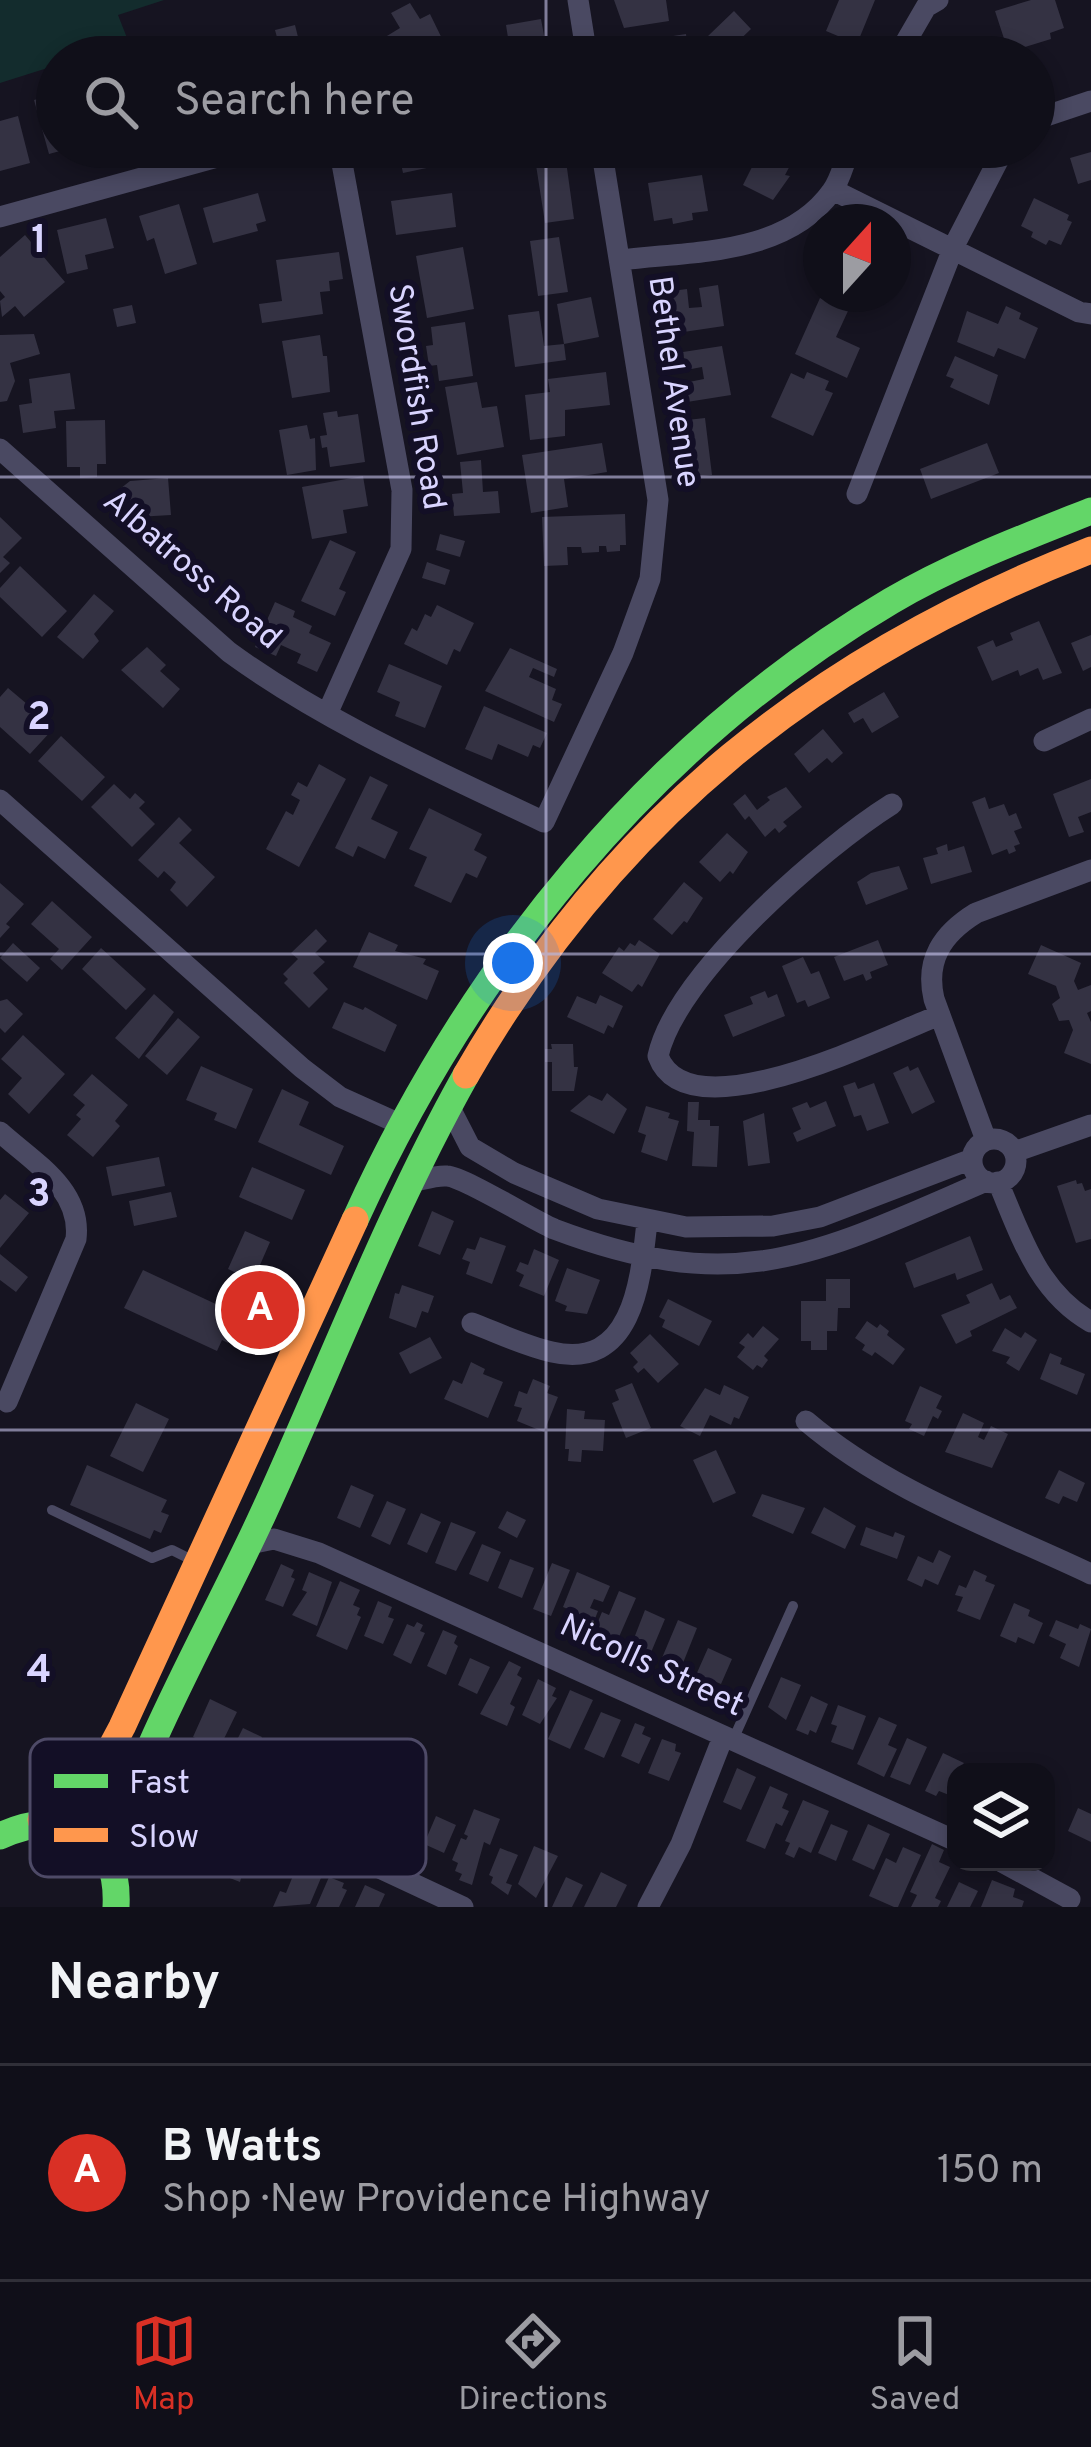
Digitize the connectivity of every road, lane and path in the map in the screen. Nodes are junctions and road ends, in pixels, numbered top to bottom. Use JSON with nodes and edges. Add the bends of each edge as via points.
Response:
{"nodes":[{"id":1,"x":578,"y":0,"type":"edge"},
{"id":2,"x":928,"y":2,"type":"edge"},
{"id":3,"x":584,"y":36,"type":"edge"},
{"id":4,"x":909,"y":36,"type":"edge"},
{"id":5,"x":1091,"y":100,"type":"edge"},
{"id":6,"x":1055,"y":113,"type":"edge"},
{"id":7,"x":178,"y":168,"type":"edge"},
{"id":8,"x":343,"y":168,"type":"edge"},
{"id":9,"x":605,"y":168,"type":"edge"},
{"id":10,"x":842,"y":168,"type":"edge"},
{"id":11,"x":993,"y":168,"type":"edge"},
{"id":12,"x":833,"y":190,"type":"junction"},
{"id":13,"x":0,"y":217,"type":"edge"},
{"id":14,"x":954,"y":246,"type":"junction"},
{"id":15,"x":621,"y":260,"type":"junction"},
{"id":16,"x":1091,"y":314,"type":"edge"},
{"id":17,"x":0,"y":448,"type":"edge"},
{"id":18,"x":857,"y":494,"type":"dead end"},
{"id":19,"x":1091,"y":511,"type":"edge"},
{"id":20,"x":1091,"y":550,"type":"edge"},
{"id":21,"x":327,"y":714,"type":"junction"},
{"id":22,"x":1091,"y":719,"type":"edge"},
{"id":23,"x":1044,"y":740,"type":"dead end"},
{"id":24,"x":0,"y":800,"type":"edge"},
{"id":25,"x":892,"y":804,"type":"dead end"},
{"id":26,"x":544,"y":822,"type":"joint"},
{"id":27,"x":1091,"y":870,"type":"edge"},
{"id":28,"x":940,"y":1015,"type":"junction"},
{"id":29,"x":449,"y":1106,"type":"junction"},
{"id":30,"x":402,"y":1125,"type":"junction"},
{"id":31,"x":1091,"y":1125,"type":"edge"},
{"id":32,"x":0,"y":1132,"type":"edge"},
{"id":33,"x":986,"y":1140,"type":"junction"},
{"id":34,"x":1014,"y":1152,"type":"junction"},
{"id":35,"x":972,"y":1159,"type":"junction"},
{"id":36,"x":411,"y":1182,"type":"junction"},
{"id":37,"x":992,"y":1182,"type":"junction"},
{"id":38,"x":647,"y":1222,"type":"junction"},
{"id":39,"x":643,"y":1257,"type":"junction"},
{"id":40,"x":1091,"y":1322,"type":"edge"},
{"id":41,"x":472,"y":1323,"type":"dead end"},
{"id":42,"x":7,"y":1402,"type":"dead end"},
{"id":43,"x":806,"y":1421,"type":"dead end"},
{"id":44,"x":270,"y":1498,"type":"junction"},
{"id":45,"x":52,"y":1510,"type":"dead end"},
{"id":46,"x":249,"y":1544,"type":"junction"},
{"id":47,"x":319,"y":1552,"type":"junction"},
{"id":48,"x":199,"y":1562,"type":"junction"},
{"id":49,"x":1091,"y":1574,"type":"edge"},
{"id":50,"x":793,"y":1606,"type":"dead end"},
{"id":51,"x":114,"y":1739,"type":"edge"},
{"id":52,"x":156,"y":1739,"type":"edge"},
{"id":53,"x":727,"y":1740,"type":"junction"},
{"id":54,"x":30,"y":1822,"type":"edge"},
{"id":55,"x":0,"y":1836,"type":"edge"},
{"id":56,"x":947,"y":1837,"type":"edge"},
{"id":57,"x":1019,"y":1871,"type":"edge"},
{"id":58,"x":399,"y":1877,"type":"edge"},
{"id":59,"x":1070,"y":1898,"type":"dead end"},
{"id":60,"x":463,"y":1907,"type":"edge"},
{"id":61,"x":648,"y":1907,"type":"edge"}],
"edges":[{"from":1,"to":3,"type":"street"},
{"from":2,"to":4,"type":"street"},
{"from":5,"to":6,"type":"street"},
{"from":7,"to":13,"type":"street"},
{"from":8,"to":21,"type":"street","name":"Swordfish Road","via":[[402,490],[401,549]]},
{"from":9,"to":15,"type":"street","name":"Bethel Avenue"},
{"from":10,"to":12,"type":"street"},
{"from":11,"to":14,"type":"street"},
{"from":12,"to":14,"type":"street"},
{"from":12,"to":15,"type":"street","via":[[806,218],[759,243]]},
{"from":14,"to":16,"type":"street"},
{"from":14,"to":18,"type":"street"},
{"from":15,"to":26,"type":"street","name":"Bethel Avenue","via":[[658,500],[650,579]]},
{"from":17,"to":21,"type":"street","name":"Albatross Road","via":[[229,652]]},
{"from":19,"to":30,"type":"highway","via":[[893,599],[705,735],[555,887],[480,992]]},
{"from":20,"to":29,"type":"highway","via":[[909,630],[731,757],[582,902]]},
{"from":21,"to":26,"type":"street","name":"Albatross Road"},
{"from":22,"to":23,"type":"street"},
{"from":24,"to":30,"type":"street","via":[[302,1068]]},
{"from":25,"to":28,"type":"street","via":[[833,846],[702,976],[670,1020],[658,1056],[682,1083],[733,1089]]},
{"from":27,"to":28,"type":"street","via":[[962,922],[931,967]]},
{"from":28,"to":33,"type":"street"},
{"from":29,"to":36,"type":"highway"},
{"from":29,"to":38,"type":"street","via":[[470,1147],[514,1173]]},
{"from":30,"to":48,"type":"highway"},
{"from":31,"to":34,"type":"street"},
{"from":32,"to":42,"type":"street","via":[[66,1192],[78,1226]]},
{"from":33,"to":34,"type":"street","via":[[1003,1140]]},
{"from":33,"to":35,"type":"street"},
{"from":34,"to":37,"type":"street","via":[[1013,1171]]},
{"from":35,"to":37,"type":"street"},
{"from":35,"to":38,"type":"street","via":[[820,1217],[728,1229]]},
{"from":36,"to":39,"type":"street","via":[[449,1175],[538,1222]]},
{"from":36,"to":44,"type":"highway"},
{"from":37,"to":39,"type":"street","via":[[791,1259],[706,1265]]},
{"from":37,"to":40,"type":"street","via":[[1048,1288]]},
{"from":38,"to":39,"type":"street"},
{"from":39,"to":41,"type":"street","via":[[628,1318],[587,1352],[554,1353]]},
{"from":43,"to":49,"type":"street","via":[[883,1477]]},
{"from":44,"to":46,"type":"highway"},
{"from":44,"to":47,"type":"street","via":[[279,1518]]},
{"from":45,"to":48,"type":"lane","via":[[152,1558],[172,1550]]},
{"from":46,"to":47,"type":"street","via":[[274,1539]]},
{"from":46,"to":52,"type":"highway"},
{"from":47,"to":53,"type":"street","name":"Nicolls Street"},
{"from":48,"to":51,"type":"highway"},
{"from":50,"to":53,"type":"lane"},
{"from":53,"to":56,"type":"street","name":"Nicolls Street"},
{"from":53,"to":61,"type":"street"},
{"from":54,"to":55,"type":"highway"},
{"from":57,"to":59,"type":"street"},
{"from":58,"to":60,"type":"street"}]}
